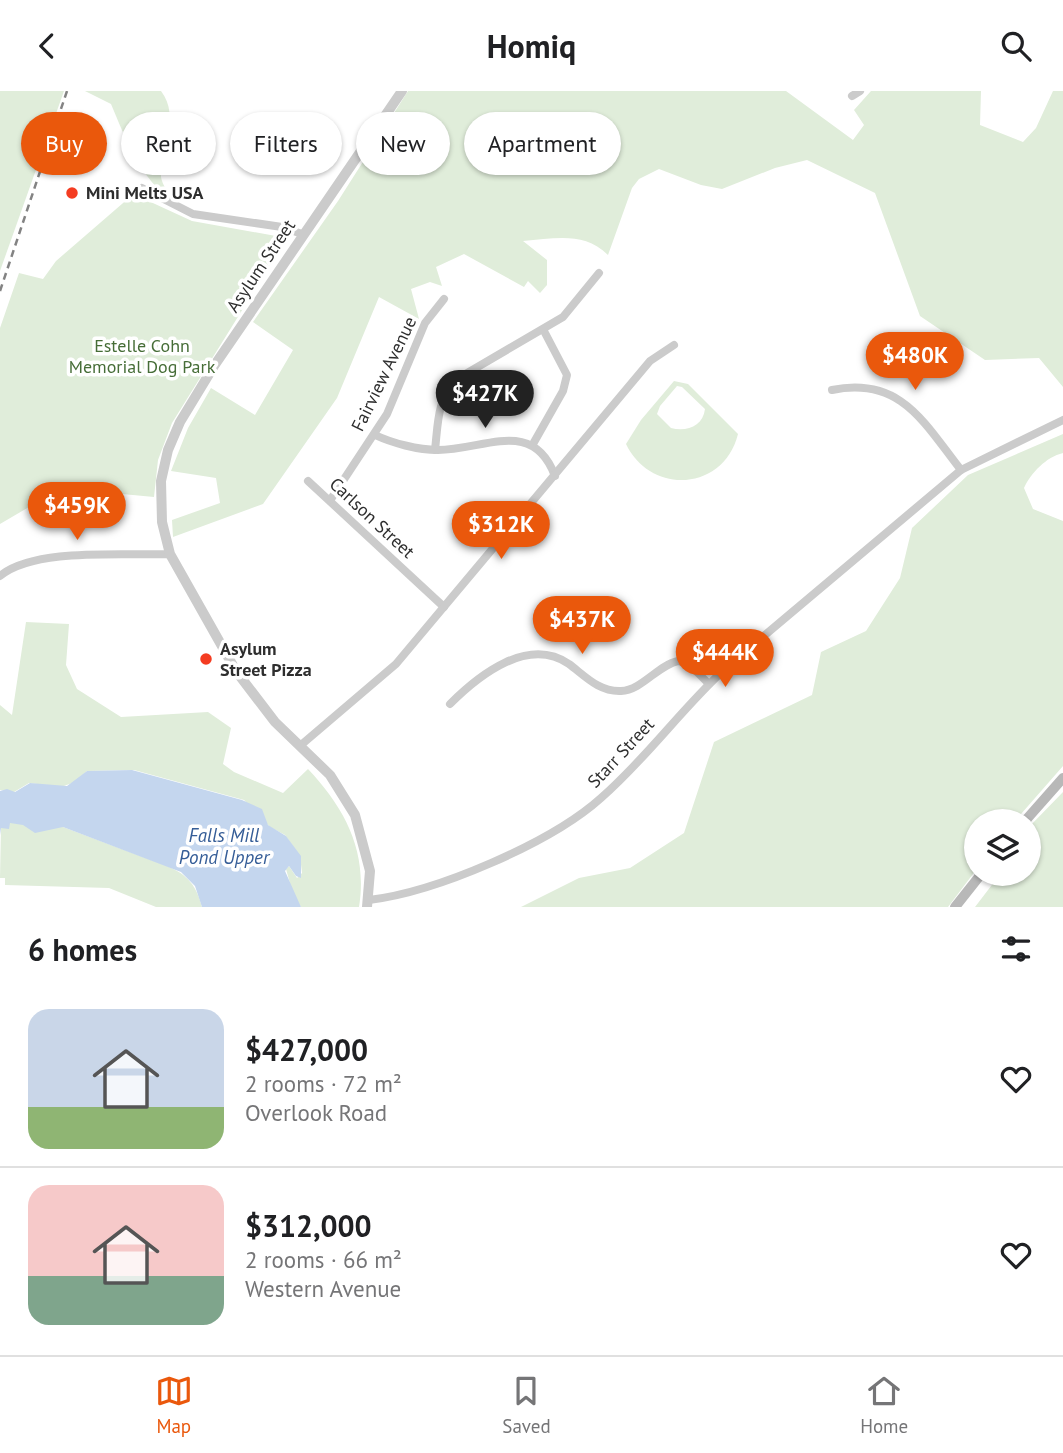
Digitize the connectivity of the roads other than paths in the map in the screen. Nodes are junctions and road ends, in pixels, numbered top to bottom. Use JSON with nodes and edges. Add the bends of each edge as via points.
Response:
{"nodes":[{"id":1,"x":402,"y":91,"type":"edge"},
{"id":2,"x":142,"y":188,"type":"dead end"},
{"id":3,"x":302,"y":234,"type":"junction"},
{"id":4,"x":599,"y":273,"type":"dead end"},
{"id":5,"x":444,"y":299,"type":"dead end"},
{"id":6,"x":544,"y":331,"type":"junction"},
{"id":7,"x":674,"y":345,"type":"dead end"},
{"id":8,"x":832,"y":390,"type":"dead end"},
{"id":9,"x":1063,"y":421,"type":"edge"},
{"id":10,"x":375,"y":435,"type":"junction"},
{"id":11,"x":533,"y":444,"type":"junction"},
{"id":12,"x":435,"y":450,"type":"junction"},
{"id":13,"x":961,"y":470,"type":"junction"},
{"id":14,"x":555,"y":476,"type":"junction"},
{"id":15,"x":308,"y":481,"type":"dead end"},
{"id":16,"x":331,"y":499,"type":"junction"},
{"id":17,"x":170,"y":554,"type":"junction"},
{"id":18,"x":0,"y":576,"type":"edge"},
{"id":19,"x":444,"y":607,"type":"junction"},
{"id":20,"x":709,"y":684,"type":"junction"},
{"id":21,"x":450,"y":704,"type":"dead end"},
{"id":22,"x":301,"y":745,"type":"junction"},
{"id":23,"x":1063,"y":778,"type":"edge"},
{"id":24,"x":1035,"y":809,"type":"edge"},
{"id":25,"x":972,"y":886,"type":"edge"},
{"id":26,"x":368,"y":904,"type":"edge"},
{"id":27,"x":955,"y":907,"type":"edge"}],
"edges":[{"from":1,"to":3,"type":"street","name":"Asylum Street"},
{"from":2,"to":3,"type":"street","via":[[193,214]]},
{"from":3,"to":17,"type":"street","name":"Asylum Street","via":[[201,387],[168,450],[161,500]]},
{"from":4,"to":6,"type":"street","via":[[563,317]]},
{"from":5,"to":10,"type":"street","name":"Fairview Avenue","via":[[425,323]]},
{"from":6,"to":11,"type":"street","via":[[568,375]]},
{"from":6,"to":12,"type":"street","via":[[446,389]]},
{"from":7,"to":14,"type":"street","via":[[650,361]]},
{"from":8,"to":13,"type":"street","via":[[864,387],[898,397]]},
{"from":9,"to":13,"type":"street","name":"Starr Street"},
{"from":10,"to":12,"type":"street"},
{"from":10,"to":16,"type":"street","name":"Fairview Avenue"},
{"from":11,"to":12,"type":"street","via":[[516,439]]},
{"from":11,"to":14,"type":"street"},
{"from":13,"to":20,"type":"street","name":"Starr Street"},
{"from":14,"to":19,"type":"street"},
{"from":15,"to":16,"type":"street","name":"Carlson Street"},
{"from":16,"to":19,"type":"street","name":"Carlson Street"},
{"from":17,"to":18,"type":"street","via":[[40,558],[13,566]]},
{"from":17,"to":22,"type":"street","name":"Asylum Street","via":[[253,696]]},
{"from":19,"to":22,"type":"street","via":[[397,664]]},
{"from":20,"to":21,"type":"street","via":[[689,664],[678,661],[633,687],[611,690],[592,683],[566,663],[534,654],[475,679]]},
{"from":20,"to":26,"type":"street","name":"Starr Street","via":[[623,777],[574,822],[527,848]]},
{"from":22,"to":26,"type":"street","name":"Asylum Street","via":[[340,788],[355,815],[366,849]]},
{"from":23,"to":24,"type":"main road"},
{"from":25,"to":27,"type":"main road"}]}
